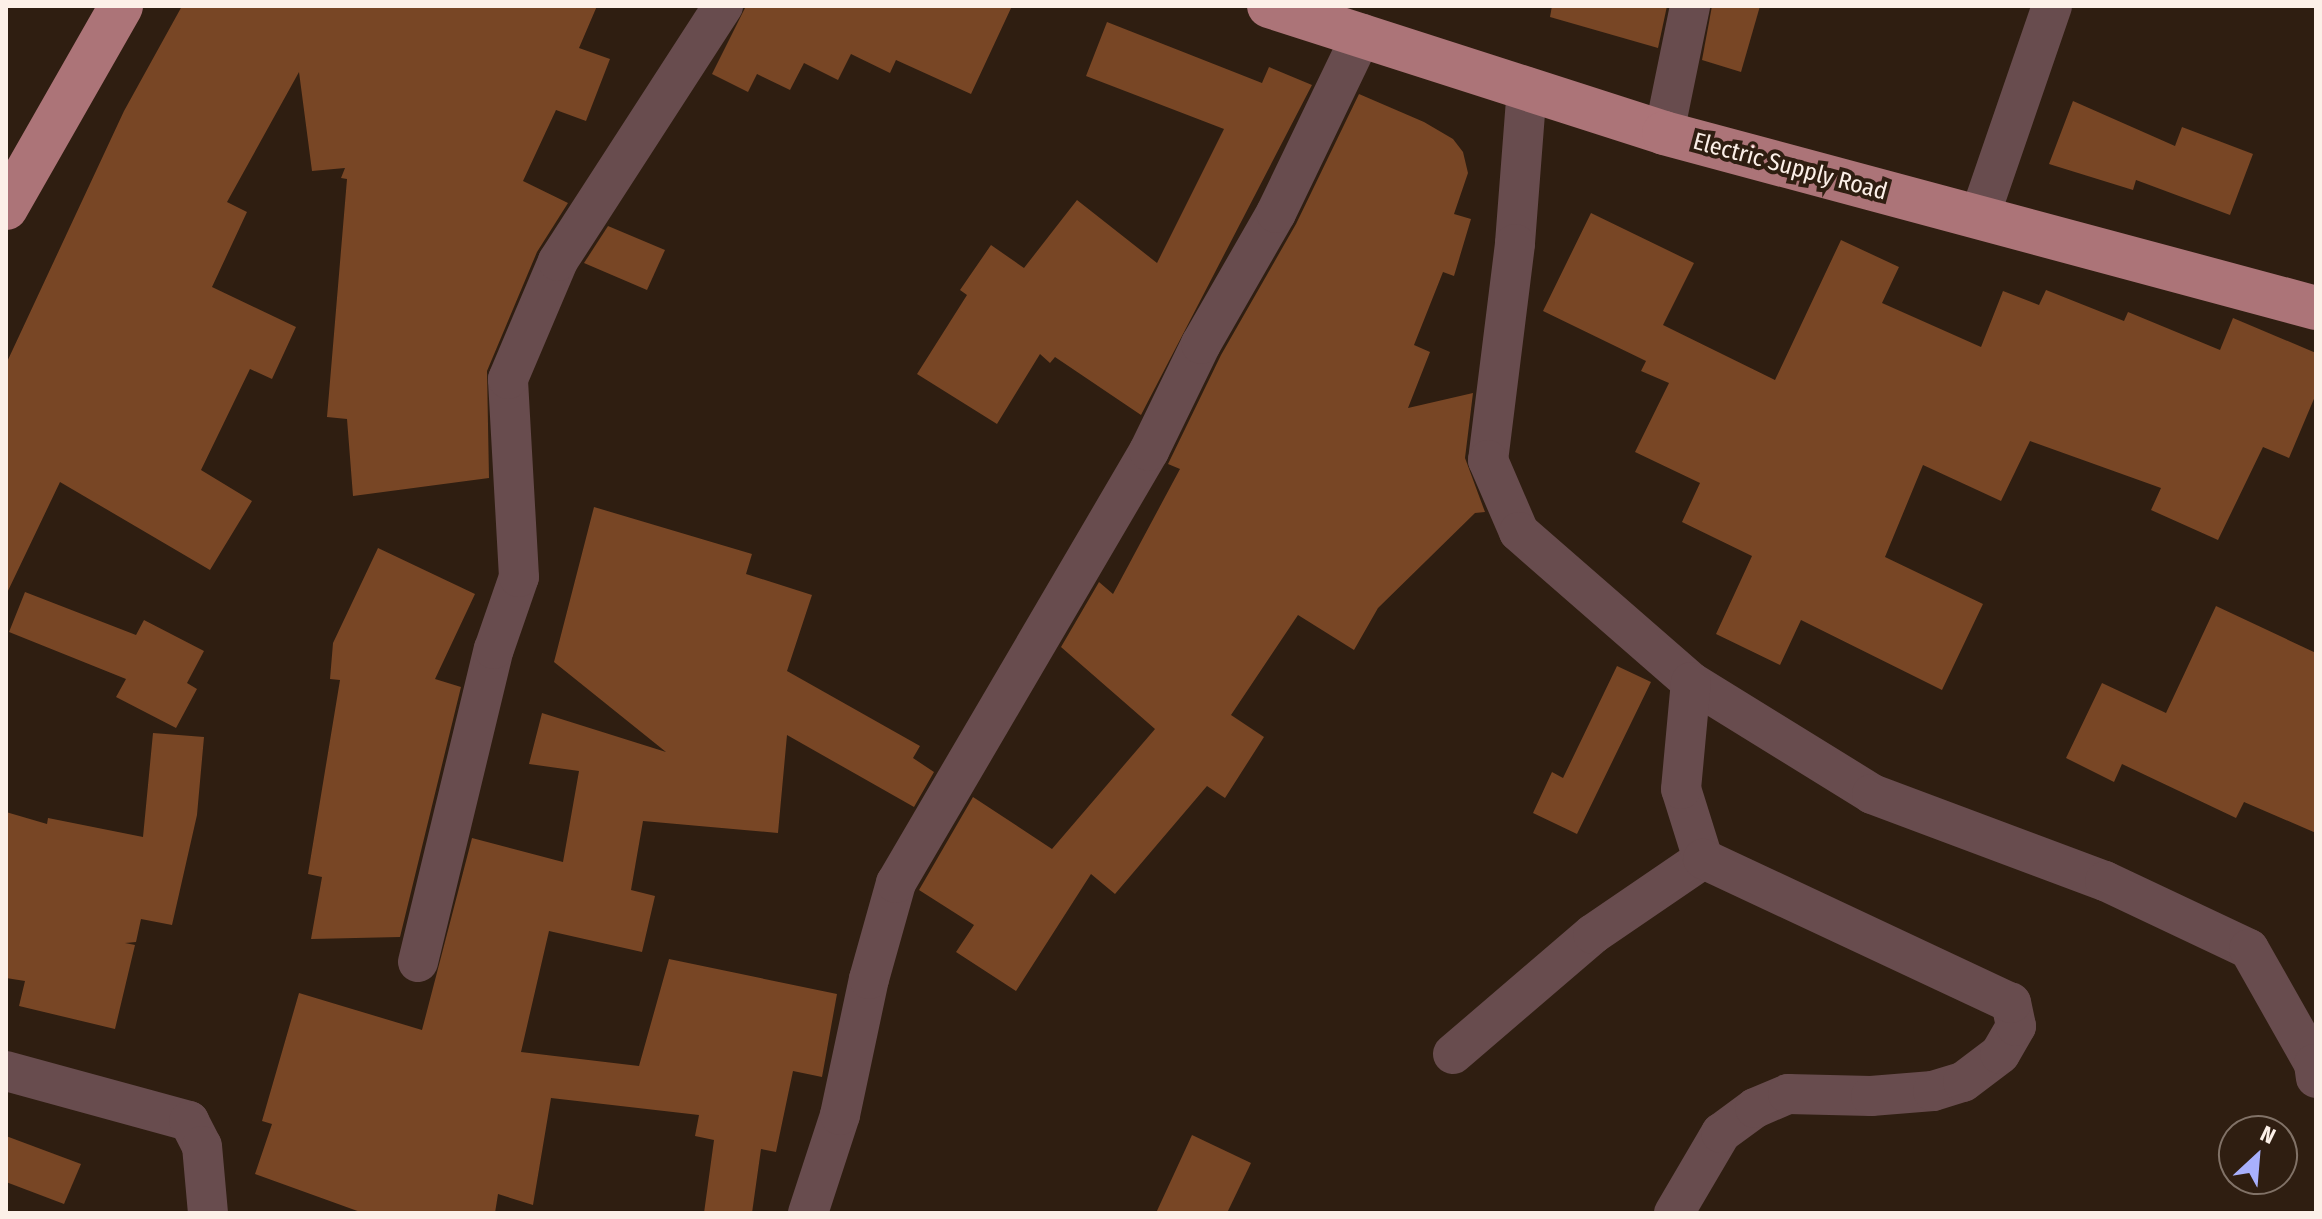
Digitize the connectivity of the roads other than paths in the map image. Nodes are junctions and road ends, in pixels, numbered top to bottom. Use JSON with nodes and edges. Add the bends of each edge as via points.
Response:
{"nodes":[{"id":1,"x":121,"y":6,"type":"edge"},
{"id":2,"x":723,"y":6,"type":"edge"},
{"id":3,"x":1269,"y":6,"type":"edge"},
{"id":4,"x":1690,"y":6,"type":"edge"},
{"id":5,"x":2052,"y":6,"type":"edge"},
{"id":6,"x":1362,"y":34,"type":"junction"},
{"id":7,"x":1527,"y":87,"type":"junction"},
{"id":8,"x":1664,"y":133,"type":"junction"},
{"id":9,"x":6,"y":208,"type":"edge"},
{"id":10,"x":1979,"y":218,"type":"junction"},
{"id":11,"x":2316,"y":308,"type":"edge"},
{"id":12,"x":1691,"y":682,"type":"junction"},
{"id":13,"x":1703,"y":859,"type":"junction"},
{"id":14,"x":418,"y":962,"type":"dead end"},
{"id":15,"x":1453,"y":1054,"type":"dead end"},
{"id":16,"x":6,"y":1071,"type":"edge"},
{"id":17,"x":2316,"y":1078,"type":"edge"},
{"id":18,"x":208,"y":1213,"type":"edge"},
{"id":19,"x":808,"y":1213,"type":"edge"},
{"id":20,"x":1674,"y":1213,"type":"edge"}],
"edges":[{"from":1,"to":9,"type":"main road"},
{"from":2,"to":14,"type":"street","via":[[558,261],[508,379],[519,577],[494,649]]},
{"from":3,"to":6,"type":"main road","name":"Electric Supply Road"},
{"from":4,"to":8,"type":"street"},
{"from":5,"to":10,"type":"street"},
{"from":6,"to":7,"type":"main road","name":"Electric Supply Road"},
{"from":6,"to":19,"type":"street","via":[[1276,213],[1201,344],[1149,451],[896,883],[840,1115]]},
{"from":7,"to":8,"type":"main road","name":"Electric Supply Road"},
{"from":7,"to":12,"type":"street","via":[[1515,244],[1488,460],[1519,532]]},
{"from":8,"to":10,"type":"main road","name":"Electric Supply Road"},
{"from":10,"to":11,"type":"main road","name":"Electric Supply Road"},
{"from":12,"to":13,"type":"street","via":[[1681,789]]},
{"from":12,"to":17,"type":"street","via":[[1872,794],[2105,881],[2249,949],[2314,1064]]},
{"from":13,"to":15,"type":"street","via":[[1593,934]]},
{"from":13,"to":20,"type":"street","via":[[2011,1003],[2016,1026],[2000,1054],[1963,1082],[1933,1091],[1871,1096],[1788,1094],[1755,1108],[1721,1133]]},
{"from":16,"to":18,"type":"street","via":[[189,1121],[202,1146]]}]}
